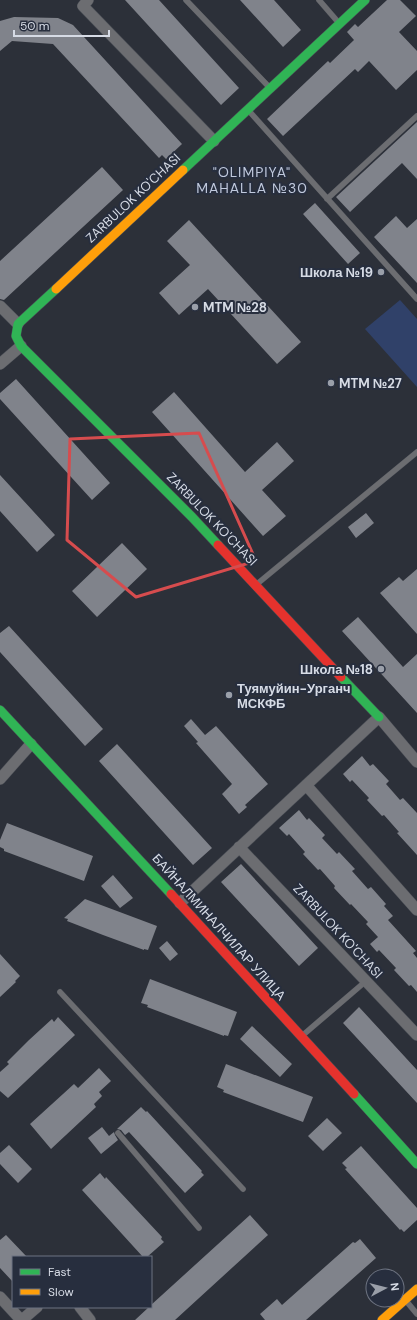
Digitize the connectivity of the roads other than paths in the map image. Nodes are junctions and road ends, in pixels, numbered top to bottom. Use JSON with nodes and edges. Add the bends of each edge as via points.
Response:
{"nodes":[{"id":1,"x":186,"y":0,"type":"edge"},
{"id":2,"x":319,"y":0,"type":"edge"},
{"id":3,"x":365,"y":0,"type":"edge"},
{"id":4,"x":83,"y":2,"type":"edge"},
{"id":5,"x":340,"y":24,"type":"junction"},
{"id":6,"x":270,"y":88,"type":"junction"},
{"id":7,"x":247,"y":110,"type":"junction"},
{"id":8,"x":417,"y":116,"type":"edge"},
{"id":9,"x":214,"y":141,"type":"junction"},
{"id":10,"x":327,"y":199,"type":"junction"},
{"id":11,"x":417,"y":299,"type":"edge"},
{"id":12,"x":0,"y":306,"type":"edge"},
{"id":13,"x":18,"y":324,"type":"junction"},
{"id":14,"x":21,"y":346,"type":"junction"},
{"id":15,"x":0,"y":364,"type":"edge"},
{"id":16,"x":417,"y":452,"type":"edge"},
{"id":17,"x":256,"y":585,"type":"junction"},
{"id":18,"x":0,"y":710,"type":"edge"},
{"id":19,"x":379,"y":717,"type":"junction"},
{"id":20,"x":31,"y":744,"type":"junction"},
{"id":21,"x":417,"y":762,"type":"edge"},
{"id":22,"x":0,"y":779,"type":"edge"},
{"id":23,"x":306,"y":785,"type":"junction"},
{"id":24,"x":239,"y":847,"type":"junction"},
{"id":25,"x":180,"y":903,"type":"junction"},
{"id":26,"x":417,"y":910,"type":"edge"},
{"id":27,"x":366,"y":981,"type":"junction"},
{"id":28,"x":60,"y":992,"type":"dead end"},
{"id":29,"x":417,"y":1034,"type":"edge"},
{"id":30,"x":301,"y":1036,"type":"junction"},
{"id":31,"x":118,"y":1133,"type":"dead end"},
{"id":32,"x":417,"y":1164,"type":"edge"},
{"id":33,"x":243,"y":1189,"type":"dead end"},
{"id":34,"x":199,"y":1228,"type":"dead end"},
{"id":35,"x":417,"y":1289,"type":"edge"},
{"id":36,"x":0,"y":1297,"type":"edge"},
{"id":37,"x":405,"y":1300,"type":"joint"},
{"id":38,"x":36,"y":1308,"type":"edge"},
{"id":39,"x":81,"y":1308,"type":"edge"},
{"id":40,"x":396,"y":1308,"type":"edge"},
{"id":41,"x":417,"y":1314,"type":"edge"},
{"id":42,"x":21,"y":1320,"type":"edge"},
{"id":43,"x":90,"y":1320,"type":"edge"},
{"id":44,"x":382,"y":1320,"type":"edge"}],
"edges":[{"from":1,"to":6,"type":"lane"},
{"from":2,"to":5,"type":"lane"},
{"from":3,"to":5,"type":"street","name":"ZARBULOK KO'CHASI"},
{"from":4,"to":9,"type":"street"},
{"from":5,"to":6,"type":"street","name":"ZARBULOK KO'CHASI"},
{"from":6,"to":7,"type":"street","name":"ZARBULOK KO'CHASI"},
{"from":7,"to":9,"type":"street","name":"ZARBULOK KO'CHASI"},
{"from":7,"to":10,"type":"lane"},
{"from":8,"to":10,"type":"lane"},
{"from":9,"to":13,"type":"street","name":"ZARBULOK KO'CHASI"},
{"from":10,"to":11,"type":"lane"},
{"from":12,"to":13,"type":"street"},
{"from":13,"to":14,"type":"street","via":[[16,336]]},
{"from":14,"to":15,"type":"street"},
{"from":14,"to":17,"type":"street","name":"ZARBULOK KO'CHASI"},
{"from":16,"to":17,"type":"lane"},
{"from":17,"to":19,"type":"street","name":"ZARBULOK KO'CHASI"},
{"from":18,"to":20,"type":"street","name":"БАЙНАЛМИНАЛЧИЛАР УЛИЦА"},
{"from":19,"to":21,"type":"street","name":"ZARBULOK KO'CHASI"},
{"from":19,"to":23,"type":"street"},
{"from":20,"to":22,"type":"street"},
{"from":20,"to":25,"type":"street","name":"БАЙНАЛМИНАЛЧИЛАР УЛИЦА"},
{"from":23,"to":24,"type":"street"},
{"from":23,"to":26,"type":"street"},
{"from":24,"to":25,"type":"street"},
{"from":24,"to":27,"type":"street","name":"ZARBULOK KO'CHASI"},
{"from":25,"to":30,"type":"street","name":"БАЙНАЛМИНАЛЧИЛАР УЛИЦА"},
{"from":27,"to":29,"type":"street","name":"ZARBULOK KO'CHASI"},
{"from":27,"to":30,"type":"lane"},
{"from":28,"to":33,"type":"lane"},
{"from":30,"to":32,"type":"street","name":"БАЙНАЛМИНАЛЧИЛАР УЛИЦА"},
{"from":31,"to":34,"type":"lane"},
{"from":35,"to":37,"type":"street"},
{"from":36,"to":42,"type":"street"},
{"from":37,"to":41,"type":"lane"},
{"from":38,"to":42,"type":"street"},
{"from":39,"to":43,"type":"street"},
{"from":40,"to":44,"type":"street"}]}
